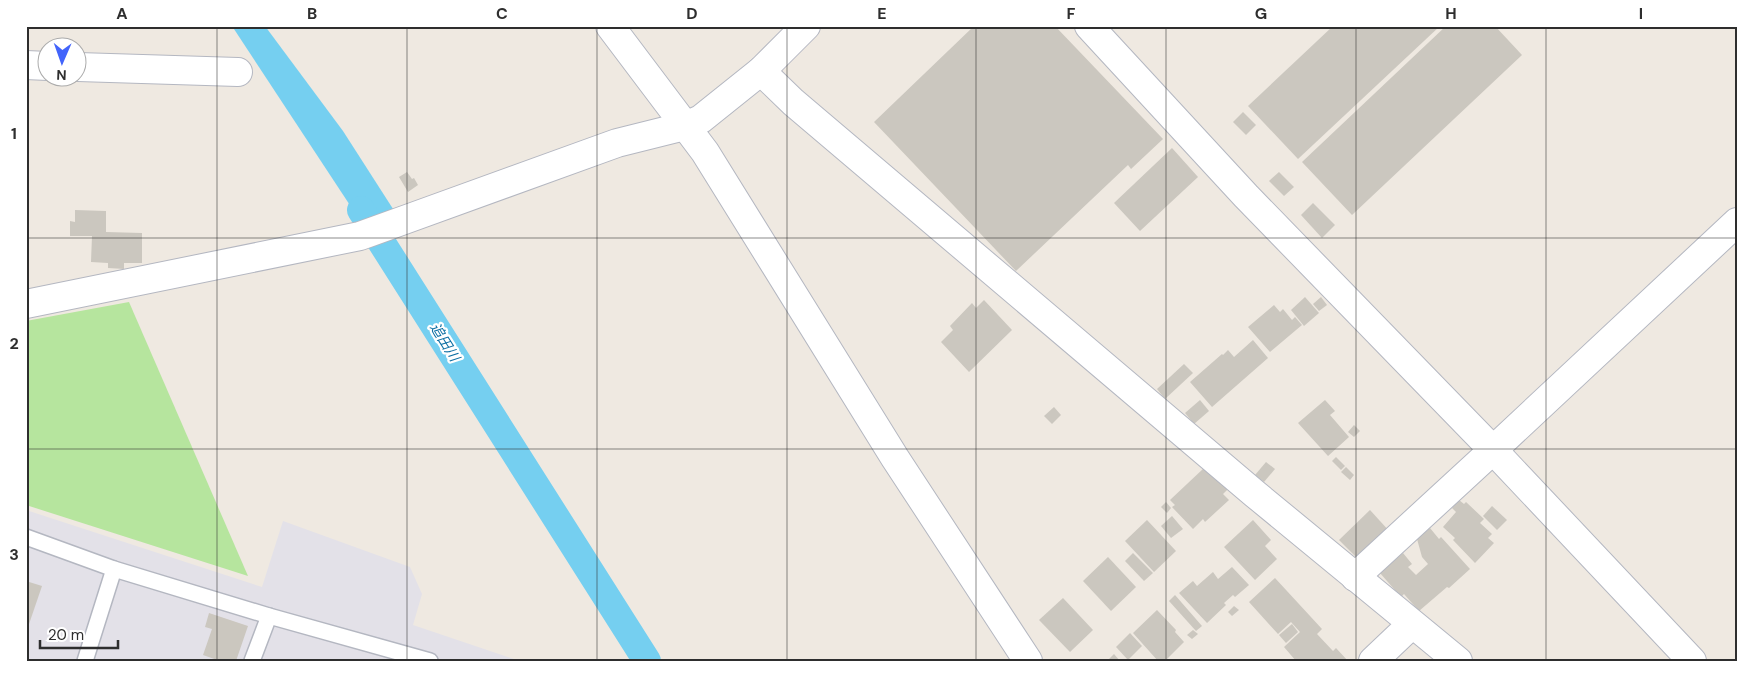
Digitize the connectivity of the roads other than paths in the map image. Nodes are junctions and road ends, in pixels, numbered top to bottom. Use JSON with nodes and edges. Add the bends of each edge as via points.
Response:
{"nodes":[{"id":1,"x":610,"y":26,"type":"edge"},
{"id":2,"x":806,"y":26,"type":"edge"},
{"id":3,"x":1089,"y":26,"type":"edge"},
{"id":4,"x":88,"y":67,"type":"edge"},
{"id":5,"x":761,"y":71,"type":"junction"},
{"id":6,"x":238,"y":72,"type":"dead end"},
{"id":7,"x":685,"y":126,"type":"junction"},
{"id":8,"x":1737,"y":222,"type":"edge"},
{"id":9,"x":26,"y":304,"type":"edge"},
{"id":10,"x":1493,"y":450,"type":"junction"},
{"id":11,"x":26,"y":537,"type":"edge"},
{"id":12,"x":114,"y":570,"type":"junction"},
{"id":13,"x":1355,"y":577,"type":"junction"},
{"id":14,"x":269,"y":616,"type":"junction"},
{"id":15,"x":1412,"y":624,"type":"junction"},
{"id":16,"x":84,"y":661,"type":"edge"},
{"id":17,"x":252,"y":661,"type":"edge"},
{"id":18,"x":430,"y":661,"type":"edge"},
{"id":19,"x":1028,"y":661,"type":"edge"},
{"id":20,"x":1373,"y":661,"type":"edge"},
{"id":21,"x":1458,"y":661,"type":"edge"},
{"id":22,"x":1692,"y":661,"type":"edge"}],
"edges":[{"from":1,"to":7,"type":"street"},
{"from":2,"to":5,"type":"street"},
{"from":3,"to":10,"type":"street","via":[[1246,196]]},
{"from":4,"to":6,"type":"street"},
{"from":5,"to":7,"type":"street","via":[[701,119]]},
{"from":5,"to":13,"type":"street","via":[[793,102]]},
{"from":7,"to":9,"type":"street","via":[[617,143],[360,236]]},
{"from":7,"to":19,"type":"street","via":[[705,152],[895,458]]},
{"from":8,"to":10,"type":"street"},
{"from":10,"to":13,"type":"street"},
{"from":10,"to":22,"type":"street"},
{"from":11,"to":12,"type":"lane"},
{"from":12,"to":14,"type":"lane"},
{"from":12,"to":16,"type":"lane"},
{"from":13,"to":15,"type":"street"},
{"from":14,"to":17,"type":"lane"},
{"from":14,"to":18,"type":"lane"},
{"from":15,"to":20,"type":"street"},
{"from":15,"to":21,"type":"street"}]}
